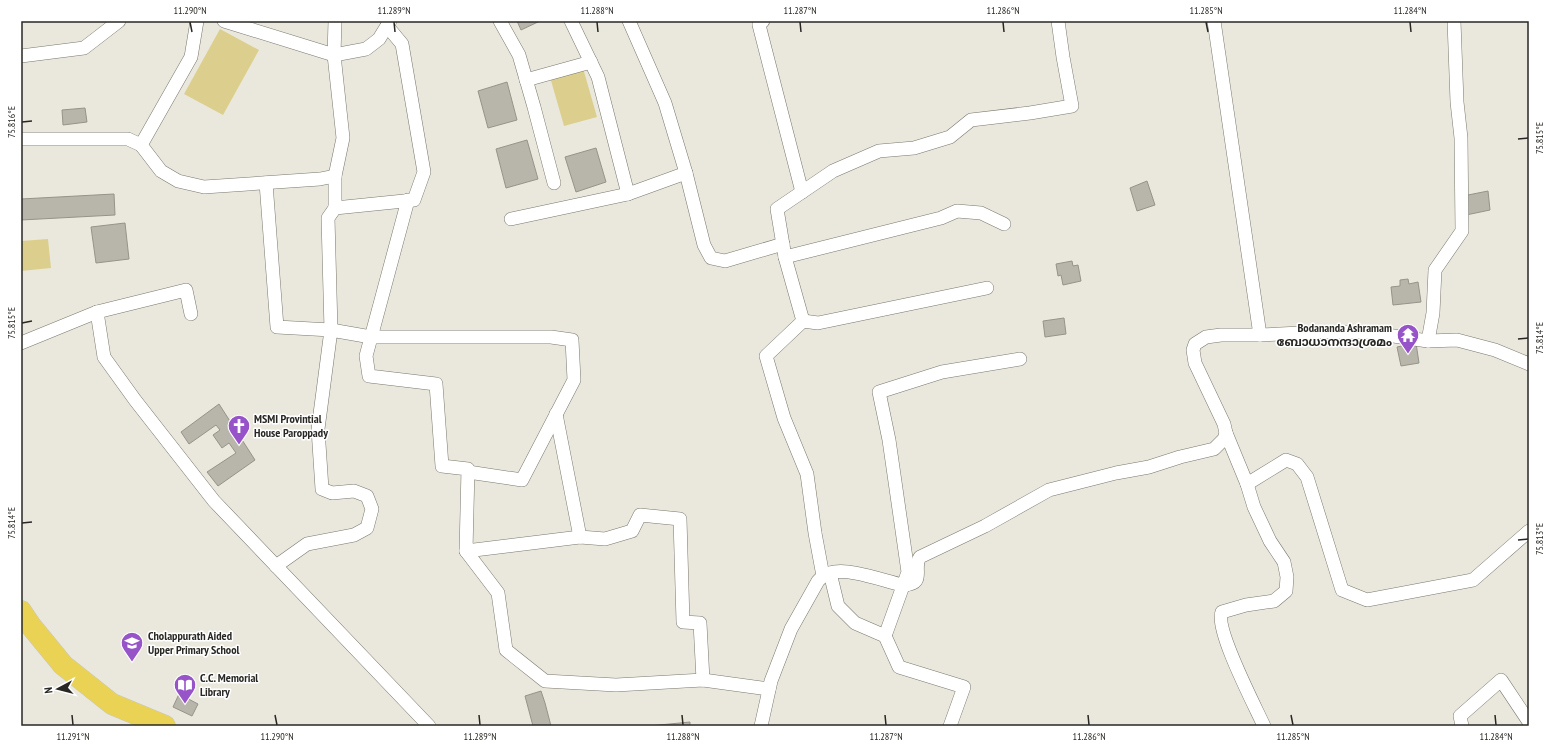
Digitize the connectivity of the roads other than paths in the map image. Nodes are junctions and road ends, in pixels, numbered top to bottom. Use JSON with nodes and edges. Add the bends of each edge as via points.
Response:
{"nodes":[{"id":1,"x":119,"y":21,"type":"edge"},
{"id":2,"x":197,"y":21,"type":"edge"},
{"id":3,"x":224,"y":21,"type":"edge"},
{"id":4,"x":335,"y":21,"type":"edge"},
{"id":5,"x":500,"y":21,"type":"edge"},
{"id":6,"x":571,"y":21,"type":"edge"},
{"id":7,"x":629,"y":21,"type":"edge"},
{"id":8,"x":763,"y":21,"type":"edge"},
{"id":9,"x":1058,"y":21,"type":"edge"},
{"id":10,"x":1214,"y":21,"type":"edge"},
{"id":11,"x":1454,"y":21,"type":"edge"},
{"id":12,"x":388,"y":23,"type":"edge"},
{"id":13,"x":334,"y":55,"type":"junction"},
{"id":14,"x":21,"y":56,"type":"edge"},
{"id":15,"x":591,"y":62,"type":"junction"},
{"id":16,"x":526,"y":80,"type":"junction"},
{"id":17,"x":21,"y":139,"type":"edge"},
{"id":18,"x":141,"y":145,"type":"junction"},
{"id":19,"x":686,"y":173,"type":"junction"},
{"id":20,"x":335,"y":176,"type":"junction"},
{"id":21,"x":266,"y":183,"type":"junction"},
{"id":22,"x":554,"y":183,"type":"dead end"},
{"id":23,"x":802,"y":192,"type":"junction"},
{"id":24,"x":628,"y":194,"type":"junction"},
{"id":25,"x":408,"y":200,"type":"junction"},
{"id":26,"x":335,"y":208,"type":"junction"},
{"id":27,"x":511,"y":219,"type":"dead end"},
{"id":28,"x":1004,"y":224,"type":"dead end"},
{"id":29,"x":784,"y":250,"type":"junction"},
{"id":30,"x":987,"y":288,"type":"dead end"},
{"id":31,"x":98,"y":312,"type":"junction"},
{"id":32,"x":192,"y":314,"type":"dead end"},
{"id":33,"x":803,"y":321,"type":"junction"},
{"id":34,"x":331,"y":330,"type":"junction"},
{"id":35,"x":1260,"y":335,"type":"junction"},
{"id":36,"x":371,"y":337,"type":"junction"},
{"id":37,"x":1428,"y":341,"type":"junction"},
{"id":38,"x":21,"y":343,"type":"edge"},
{"id":39,"x":1020,"y":359,"type":"dead end"},
{"id":40,"x":1529,"y":364,"type":"edge"},
{"id":41,"x":556,"y":414,"type":"junction"},
{"id":42,"x":1226,"y":433,"type":"junction"},
{"id":43,"x":468,"y":472,"type":"junction"},
{"id":44,"x":1247,"y":484,"type":"junction"},
{"id":45,"x":1529,"y":531,"type":"edge"},
{"id":46,"x":580,"y":537,"type":"junction"},
{"id":47,"x":466,"y":551,"type":"junction"},
{"id":48,"x":276,"y":566,"type":"junction"},
{"id":49,"x":826,"y":574,"type":"junction"},
{"id":50,"x":903,"y":585,"type":"junction"},
{"id":51,"x":21,"y":611,"type":"edge"},
{"id":52,"x":885,"y":636,"type":"junction"},
{"id":53,"x":702,"y":680,"type":"junction"},
{"id":54,"x":769,"y":689,"type":"junction"},
{"id":55,"x":1529,"y":722,"type":"edge"},
{"id":56,"x":164,"y":726,"type":"edge"},
{"id":57,"x":429,"y":726,"type":"edge"},
{"id":58,"x":761,"y":726,"type":"edge"},
{"id":59,"x":950,"y":726,"type":"edge"},
{"id":60,"x":1264,"y":726,"type":"edge"},
{"id":61,"x":1462,"y":726,"type":"edge"}],
"edges":[{"from":1,"to":14,"type":"street","via":[[84,48]]},
{"from":2,"to":18,"type":"street","via":[[191,57]]},
{"from":3,"to":13,"type":"street"},
{"from":4,"to":13,"type":"street"},
{"from":5,"to":16,"type":"street","via":[[519,55]]},
{"from":6,"to":15,"type":"street"},
{"from":7,"to":19,"type":"street","via":[[665,103]]},
{"from":8,"to":23,"type":"street","via":[[759,25]]},
{"from":9,"to":23,"type":"street","via":[[1072,106],[971,120],[950,137],[914,148],[879,151],[833,171]]},
{"from":10,"to":35,"type":"street"},
{"from":11,"to":37,"type":"street","via":[[1457,102],[1462,138],[1462,231],[1435,270],[1433,313]]},
{"from":12,"to":13,"type":"street","via":[[379,39],[366,49]]},
{"from":12,"to":25,"type":"street","via":[[402,44],[424,172],[414,200]]},
{"from":13,"to":20,"type":"street","via":[[343,138]]},
{"from":15,"to":16,"type":"street"},
{"from":15,"to":24,"type":"street","via":[[598,77]]},
{"from":16,"to":22,"type":"street"},
{"from":17,"to":18,"type":"street","via":[[128,139]]},
{"from":18,"to":21,"type":"street","via":[[161,171],[178,181],[204,187]]},
{"from":19,"to":24,"type":"street"},
{"from":19,"to":29,"type":"street","via":[[704,245],[711,258],[725,261]]},
{"from":20,"to":21,"type":"street"},
{"from":20,"to":26,"type":"street"},
{"from":21,"to":34,"type":"street","via":[[277,327]]},
{"from":23,"to":29,"type":"street","via":[[777,209]]},
{"from":24,"to":27,"type":"street"},
{"from":25,"to":26,"type":"street"},
{"from":25,"to":36,"type":"street"},
{"from":26,"to":34,"type":"street","via":[[328,218]]},
{"from":28,"to":29,"type":"street","via":[[981,213],[957,211],[941,218]]},
{"from":29,"to":33,"type":"street"},
{"from":30,"to":33,"type":"street","via":[[818,323]]},
{"from":31,"to":32,"type":"street","via":[[186,290]]},
{"from":31,"to":38,"type":"street"},
{"from":31,"to":48,"type":"street","via":[[104,357],[214,501]]},
{"from":33,"to":49,"type":"street","via":[[766,356],[784,418],[807,474],[814,533]]},
{"from":34,"to":36,"type":"street"},
{"from":34,"to":48,"type":"street","via":[[318,428],[322,489],[332,493],[354,491],[366,496],[372,509],[367,528],[354,536],[307,544]]},
{"from":35,"to":37,"type":"street","via":[[1366,332]]},
{"from":35,"to":42,"type":"street","via":[[1206,337],[1195,344],[1195,363]]},
{"from":36,"to":41,"type":"street","via":[[551,337],[572,340],[574,380]]},
{"from":36,"to":43,"type":"street","via":[[366,356],[369,376],[436,384],[442,466],[468,469]]},
{"from":37,"to":40,"type":"street","via":[[1457,340],[1495,350]]},
{"from":39,"to":50,"type":"street","via":[[942,372],[879,392],[889,440],[908,572]]},
{"from":41,"to":43,"type":"street","via":[[522,480]]},
{"from":41,"to":46,"type":"street"},
{"from":42,"to":44,"type":"street"},
{"from":42,"to":50,"type":"street","via":[[1214,449],[1049,490],[985,526],[920,557],[916,580],[910,585]]},
{"from":43,"to":47,"type":"street"},
{"from":44,"to":45,"type":"street","via":[[1286,460],[1297,464],[1307,477],[1342,590],[1367,600],[1473,580]]},
{"from":44,"to":60,"type":"street","via":[[1259,519],[1284,562],[1286,591],[1274,601],[1232,608],[1222,612],[1220,616],[1225,640]]},
{"from":46,"to":47,"type":"street"},
{"from":46,"to":53,"type":"street","via":[[605,539],[632,531],[640,515],[680,519],[683,622],[700,623]]},
{"from":47,"to":53,"type":"street","via":[[498,593],[506,650],[545,681],[616,685]]},
{"from":48,"to":57,"type":"street"},
{"from":49,"to":50,"type":"street","via":[[835,571],[862,574]]},
{"from":49,"to":52,"type":"street","via":[[838,606],[855,623]]},
{"from":49,"to":54,"type":"street","via":[[818,581],[791,629]]},
{"from":50,"to":52,"type":"street"},
{"from":51,"to":56,"type":"highway","via":[[63,665],[112,704]]},
{"from":52,"to":59,"type":"street","via":[[899,667],[964,687]]},
{"from":53,"to":54,"type":"street"},
{"from":54,"to":58,"type":"street"},
{"from":55,"to":61,"type":"street","via":[[1501,680],[1460,716]]}]}
